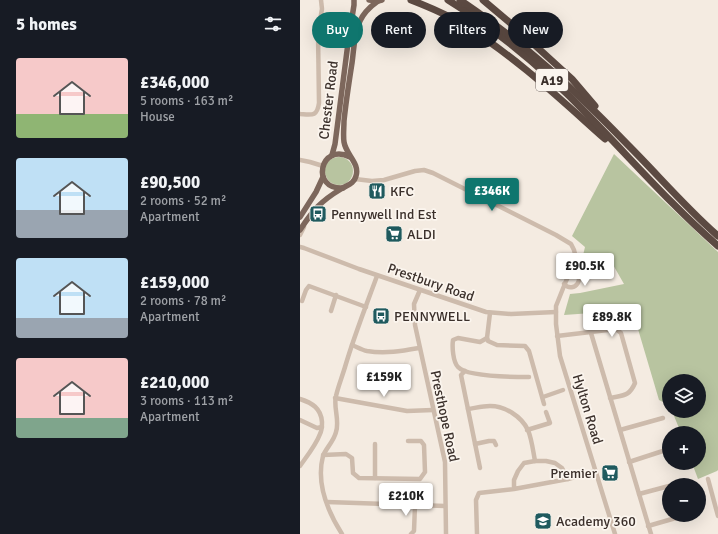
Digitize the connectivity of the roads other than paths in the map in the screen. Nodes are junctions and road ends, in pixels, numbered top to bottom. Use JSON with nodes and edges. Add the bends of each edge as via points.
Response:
{"nodes":[{"id":1,"x":321,"y":0,"type":"edge"},
{"id":2,"x":354,"y":0,"type":"edge"},
{"id":3,"x":369,"y":0,"type":"edge"},
{"id":4,"x":380,"y":0,"type":"edge"},
{"id":5,"x":412,"y":0,"type":"edge"},
{"id":6,"x":448,"y":0,"type":"edge"},
{"id":7,"x":460,"y":0,"type":"edge"},
{"id":8,"x":483,"y":0,"type":"edge"},
{"id":9,"x":300,"y":114,"type":"edge"},
{"id":10,"x":629,"y":146,"type":"junction"},
{"id":11,"x":332,"y":155,"type":"junction"},
{"id":12,"x":350,"y":157,"type":"junction"},
{"id":13,"x":300,"y":160,"type":"edge"},
{"id":14,"x":323,"y":166,"type":"junction"},
{"id":15,"x":644,"y":173,"type":"junction"},
{"id":16,"x":323,"y":178,"type":"junction"},
{"id":17,"x":355,"y":179,"type":"junction"},
{"id":18,"x":343,"y":188,"type":"junction"},
{"id":19,"x":300,"y":217,"type":"edge"},
{"id":20,"x":308,"y":218,"type":"junction"},
{"id":21,"x":300,"y":230,"type":"edge"},
{"id":22,"x":300,"y":235,"type":"edge"},
{"id":23,"x":718,"y":236,"type":"edge"},
{"id":24,"x":301,"y":246,"type":"edge"},
{"id":25,"x":718,"y":246,"type":"edge"},
{"id":26,"x":572,"y":270,"type":"junction"},
{"id":27,"x":377,"y":276,"type":"junction"},
{"id":28,"x":564,"y":284,"type":"junction"},
{"id":29,"x":420,"y":290,"type":"junction"},
{"id":30,"x":336,"y":295,"type":"junction"},
{"id":31,"x":302,"y":301,"type":"dead end"},
{"id":32,"x":366,"y":307,"type":"junction"},
{"id":33,"x":331,"y":311,"type":"dead end"},
{"id":34,"x":556,"y":312,"type":"junction"},
{"id":35,"x":490,"y":313,"type":"junction"},
{"id":36,"x":590,"y":333,"type":"junction"},
{"id":37,"x":557,"y":336,"type":"junction"},
{"id":38,"x":487,"y":338,"type":"junction"},
{"id":39,"x":352,"y":345,"type":"junction"},
{"id":40,"x":419,"y":348,"type":"junction"},
{"id":41,"x":465,"y":371,"type":"junction"},
{"id":42,"x":529,"y":377,"type":"dead end"},
{"id":43,"x":563,"y":390,"type":"dead end"},
{"id":44,"x":543,"y":397,"type":"junction"},
{"id":45,"x":335,"y":398,"type":"junction"},
{"id":46,"x":610,"y":398,"type":"junction"},
{"id":47,"x":300,"y":399,"type":"edge"},
{"id":48,"x":544,"y":404,"type":"dead end"},
{"id":49,"x":468,"y":409,"type":"junction"},
{"id":50,"x":433,"y":410,"type":"junction"},
{"id":51,"x":546,"y":412,"type":"dead end"},
{"id":52,"x":663,"y":418,"type":"dead end"},
{"id":53,"x":300,"y":420,"type":"edge"},
{"id":54,"x":322,"y":427,"type":"junction"},
{"id":55,"x":528,"y":430,"type":"junction"},
{"id":56,"x":620,"y":430,"type":"junction"},
{"id":57,"x":408,"y":441,"type":"dead end"},
{"id":58,"x":375,"y":444,"type":"dead end"},
{"id":59,"x":475,"y":444,"type":"junction"},
{"id":60,"x":496,"y":446,"type":"dead end"},
{"id":61,"x":662,"y":451,"type":"edge"},
{"id":62,"x":323,"y":455,"type":"junction"},
{"id":63,"x":535,"y":461,"type":"junction"},
{"id":64,"x":301,"y":462,"type":"edge"},
{"id":65,"x":630,"y":462,"type":"junction"},
{"id":66,"x":480,"y":468,"type":"dead end"},
{"id":67,"x":596,"y":471,"type":"junction"},
{"id":68,"x":375,"y":478,"type":"junction"},
{"id":69,"x":568,"y":479,"type":"junction"},
{"id":70,"x":708,"y":480,"type":"dead end"},
{"id":71,"x":662,"y":487,"type":"edge"},
{"id":72,"x":514,"y":489,"type":"junction"},
{"id":73,"x":639,"y":494,"type":"junction"},
{"id":74,"x":327,"y":502,"type":"junction"},
{"id":75,"x":717,"y":503,"type":"edge"},
{"id":76,"x":415,"y":505,"type":"junction"},
{"id":77,"x":446,"y":506,"type":"junction"},
{"id":78,"x":718,"y":516,"type":"edge"},
{"id":79,"x":662,"y":522,"type":"edge"},
{"id":80,"x":648,"y":526,"type":"junction"},
{"id":81,"x":342,"y":534,"type":"edge"},
{"id":82,"x":411,"y":534,"type":"edge"},
{"id":83,"x":446,"y":534,"type":"edge"},
{"id":84,"x":477,"y":534,"type":"edge"},
{"id":85,"x":616,"y":534,"type":"edge"},
{"id":86,"x":651,"y":534,"type":"edge"}],
"edges":[{"from":1,"to":9,"type":"street","via":[[318,32],[318,110],[311,115]]},
{"from":2,"to":11,"type":"main road","name":"Chester Road"},
{"from":3,"to":4,"type":"main road"},
{"from":4,"to":12,"type":"main road","name":"Chester Road","via":[[362,16],[357,29],[344,126],[344,142]]},
{"from":5,"to":15,"type":"highway","via":[[463,24],[510,56]]},
{"from":6,"to":15,"type":"highway","number":"A19","via":[[492,30],[542,71]]},
{"from":7,"to":10,"type":"highway","number":"A19","via":[[541,61]]},
{"from":8,"to":10,"type":"highway","via":[[572,79]]},
{"from":10,"to":23,"type":"highway","number":"A19"},
{"from":11,"to":12,"type":"main road","name":"Chester Road","via":[[339,153]]},
{"from":11,"to":14,"type":"main road","name":"Chester Road"},
{"from":12,"to":17,"type":"main road","name":"Chester Road","via":[[355,162],[357,170]]},
{"from":13,"to":14,"type":"street"},
{"from":14,"to":16,"type":"main road"},
{"from":15,"to":25,"type":"highway","number":"A19"},
{"from":16,"to":18,"type":"main road","via":[[329,185]]},
{"from":16,"to":19,"type":"main road"},
{"from":17,"to":18,"type":"main road"},
{"from":17,"to":26,"type":"street","via":[[384,180],[415,170],[433,173],[567,241],[571,244],[576,258]]},
{"from":18,"to":20,"type":"main road","via":[[327,197]]},
{"from":20,"to":21,"type":"main road"},
{"from":20,"to":22,"type":"street"},
{"from":24,"to":27,"type":"street","name":"Prestbury Road"},
{"from":26,"to":28,"type":"street","name":"Hylton Road"},
{"from":26,"to":28,"type":"street","via":[[578,275],[578,284],[570,288]]},
{"from":27,"to":29,"type":"street","name":"Prestbury Road"},
{"from":27,"to":32,"type":"street"},
{"from":28,"to":34,"type":"street","name":"Hylton Road"},
{"from":29,"to":35,"type":"street","name":"Prestbury Road"},
{"from":29,"to":40,"type":"street","name":"Presthope Road","via":[[414,304]]},
{"from":30,"to":31,"type":"street","via":[[309,286]]},
{"from":30,"to":32,"type":"street"},
{"from":30,"to":33,"type":"street"},
{"from":32,"to":39,"type":"street"},
{"from":34,"to":35,"type":"street","name":"Prestbury Road"},
{"from":34,"to":37,"type":"street","name":"Hylton Road"},
{"from":35,"to":38,"type":"street"},
{"from":36,"to":37,"type":"street"},
{"from":36,"to":46,"type":"street"},
{"from":36,"to":46,"type":"street","via":[[616,329],[622,333],[635,383],[629,393]]},
{"from":37,"to":67,"type":"street","name":"Hylton Road","via":[[560,356]]},
{"from":38,"to":41,"type":"street","via":[[480,342],[458,338],[453,340],[455,363]]},
{"from":38,"to":44,"type":"street","via":[[497,345],[525,346],[529,350]]},
{"from":39,"to":40,"type":"street","via":[[366,351],[384,352]]},
{"from":39,"to":45,"type":"street"},
{"from":40,"to":50,"type":"street","name":"Presthope Road"},
{"from":41,"to":42,"type":"street","via":[[492,376]]},
{"from":41,"to":49,"type":"street","via":[[461,375]]},
{"from":43,"to":44,"type":"street"},
{"from":44,"to":48,"type":"street"},
{"from":45,"to":50,"type":"street","via":[[407,411]]},
{"from":45,"to":62,"type":"street","via":[[338,419],[336,432]]},
{"from":46,"to":56,"type":"street"},
{"from":47,"to":54,"type":"street","via":[[316,407],[321,416]]},
{"from":49,"to":55,"type":"street","via":[[490,406],[504,409],[517,416]]},
{"from":49,"to":59,"type":"street"},
{"from":50,"to":77,"type":"street","name":"Presthope Road","via":[[445,462]]},
{"from":51,"to":55,"type":"street","via":[[550,422]]},
{"from":52,"to":56,"type":"street"},
{"from":53,"to":54,"type":"street","via":[[317,428]]},
{"from":54,"to":64,"type":"street","via":[[316,442]]},
{"from":55,"to":63,"type":"street"},
{"from":56,"to":65,"type":"street"},
{"from":57,"to":68,"type":"street","via":[[421,441],[424,444],[425,472],[420,479]]},
{"from":58,"to":68,"type":"street"},
{"from":59,"to":60,"type":"street","via":[[494,441]]},
{"from":59,"to":66,"type":"street"},
{"from":61,"to":65,"type":"street"},
{"from":62,"to":68,"type":"street","via":[[346,454],[352,458],[353,473],[359,478]]},
{"from":62,"to":74,"type":"street","via":[[322,487]]},
{"from":63,"to":69,"type":"street","via":[[555,463],[562,468]]},
{"from":63,"to":72,"type":"street","via":[[524,464],[518,471]]},
{"from":65,"to":73,"type":"street"},
{"from":67,"to":69,"type":"street"},
{"from":67,"to":85,"type":"street","name":"Hylton Road"},
{"from":69,"to":72,"type":"street"},
{"from":70,"to":75,"type":"street"},
{"from":71,"to":73,"type":"street"},
{"from":72,"to":84,"type":"street","via":[[479,493],[476,500]]},
{"from":73,"to":80,"type":"street"},
{"from":74,"to":76,"type":"street"},
{"from":74,"to":81,"type":"street"},
{"from":75,"to":78,"type":"street"},
{"from":76,"to":77,"type":"street"},
{"from":76,"to":82,"type":"street","via":[[414,531]]},
{"from":77,"to":83,"type":"street","name":"Presthope Road"},
{"from":79,"to":80,"type":"street"},
{"from":80,"to":86,"type":"street"}]}
